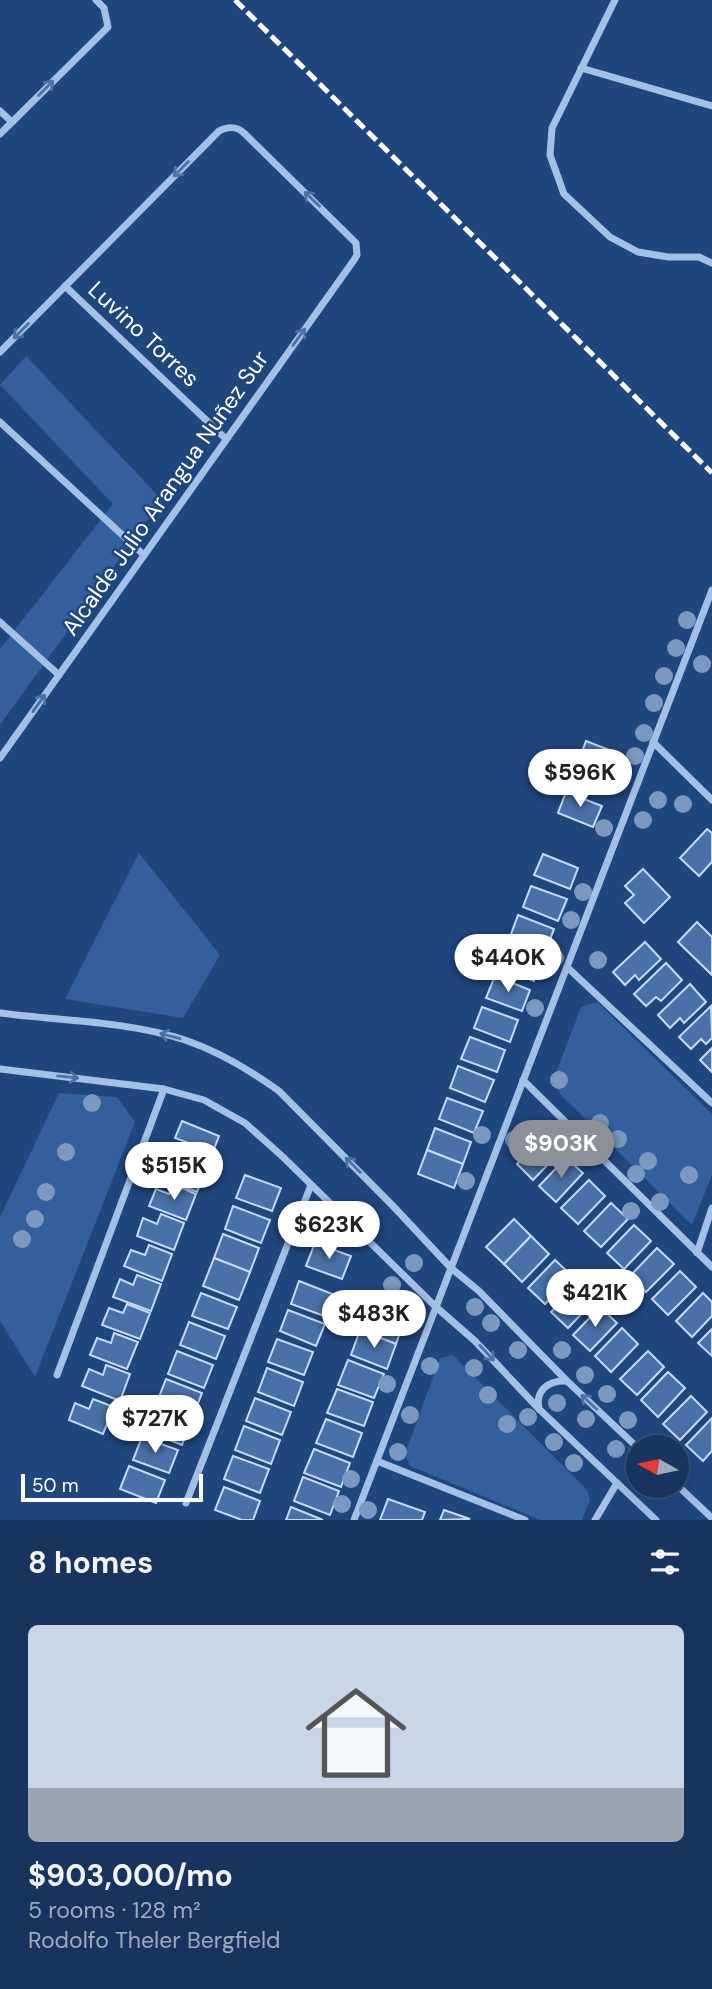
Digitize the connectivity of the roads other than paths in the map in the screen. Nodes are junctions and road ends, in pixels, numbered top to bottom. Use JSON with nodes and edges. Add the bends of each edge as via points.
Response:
{"nodes":[{"id":1,"x":96,"y":0,"type":"edge"},
{"id":2,"x":615,"y":0,"type":"edge"},
{"id":3,"x":581,"y":68,"type":"junction"},
{"id":4,"x":712,"y":106,"type":"edge"},
{"id":5,"x":0,"y":111,"type":"edge"},
{"id":6,"x":12,"y":122,"type":"junction"},
{"id":7,"x":0,"y":134,"type":"edge"},
{"id":8,"x":712,"y":263,"type":"edge"},
{"id":9,"x":65,"y":286,"type":"junction"},
{"id":10,"x":0,"y":352,"type":"edge"},
{"id":11,"x":0,"y":422,"type":"edge"},
{"id":12,"x":226,"y":439,"type":"junction"},
{"id":13,"x":144,"y":555,"type":"junction"},
{"id":14,"x":712,"y":590,"type":"edge"},
{"id":15,"x":708,"y":612,"type":"edge"},
{"id":16,"x":0,"y":622,"type":"edge"},
{"id":17,"x":59,"y":675,"type":"junction"},
{"id":18,"x":653,"y":742,"type":"junction"},
{"id":19,"x":0,"y":758,"type":"edge"},
{"id":20,"x":712,"y":800,"type":"edge"},
{"id":21,"x":567,"y":967,"type":"junction"},
{"id":22,"x":0,"y":1013,"type":"edge"},
{"id":23,"x":0,"y":1069,"type":"edge"},
{"id":24,"x":523,"y":1080,"type":"junction"},
{"id":25,"x":164,"y":1089,"type":"junction"},
{"id":26,"x":712,"y":1103,"type":"edge"},
{"id":27,"x":310,"y":1185,"type":"junction"},
{"id":28,"x":712,"y":1208,"type":"edge"},
{"id":29,"x":697,"y":1253,"type":"junction"},
{"id":30,"x":712,"y":1267,"type":"edge"},
{"id":31,"x":451,"y":1268,"type":"junction"},
{"id":32,"x":436,"y":1307,"type":"junction"},
{"id":33,"x":58,"y":1375,"type":"dead end"},
{"id":34,"x":567,"y":1381,"type":"junction"},
{"id":35,"x":540,"y":1409,"type":"junction"},
{"id":36,"x":626,"y":1437,"type":"edge"},
{"id":37,"x":377,"y":1461,"type":"junction"},
{"id":38,"x":617,"y":1483,"type":"junction"},
{"id":39,"x":690,"y":1497,"type":"edge"},
{"id":40,"x":186,"y":1503,"type":"dead end"},
{"id":41,"x":712,"y":1518,"type":"edge"},
{"id":42,"x":354,"y":1520,"type":"edge"},
{"id":43,"x":525,"y":1520,"type":"edge"},
{"id":44,"x":595,"y":1520,"type":"edge"},
{"id":45,"x":656,"y":1520,"type":"edge"}],
"edges":[{"from":6,"to":1,"type":"street","one_way":true,"via":[[108,27],[104,8]]},
{"from":2,"to":3,"type":"street"},
{"from":3,"to":4,"type":"street"},
{"from":3,"to":8,"type":"street","via":[[552,128],[550,155],[564,194],[610,237],[638,252],[699,257]]},
{"from":5,"to":6,"type":"street"},
{"from":6,"to":7,"type":"street"},
{"from":9,"to":10,"type":"street","one_way":true},
{"from":9,"to":12,"type":"street","name":"Luvino Torres"},
{"from":12,"to":9,"type":"street","name":"Alcalde Julio Arangua Nuñez Sur","one_way":true,"via":[[358,249],[246,134],[232,127],[219,131]]},
{"from":11,"to":13,"type":"street"},
{"from":12,"to":13,"type":"street","name":"Alcalde Julio Arangua Nuñez Sur"},
{"from":13,"to":17,"type":"street","name":"Alcalde Julio Arangua Nuñez Sur"},
{"from":14,"to":15,"type":"street"},
{"from":15,"to":18,"type":"street"},
{"from":16,"to":17,"type":"street"},
{"from":19,"to":17,"type":"street","name":"Alcalde Julio Arangua Nuñez Sur","one_way":true},
{"from":18,"to":20,"type":"street"},
{"from":18,"to":21,"type":"street"},
{"from":21,"to":24,"type":"street"},
{"from":21,"to":26,"type":"street"},
{"from":31,"to":22,"type":"street","one_way":true,"via":[[279,1091],[237,1063],[155,1032]]},
{"from":23,"to":25,"type":"street","one_way":true},
{"from":24,"to":29,"type":"street"},
{"from":24,"to":31,"type":"street"},
{"from":25,"to":27,"type":"street","via":[[232,1114]]},
{"from":25,"to":33,"type":"street"},
{"from":27,"to":32,"type":"street"},
{"from":27,"to":40,"type":"street"},
{"from":28,"to":29,"type":"street"},
{"from":29,"to":30,"type":"street"},
{"from":31,"to":32,"type":"street"},
{"from":31,"to":34,"type":"street"},
{"from":32,"to":35,"type":"street","one_way":true},
{"from":32,"to":37,"type":"street"},
{"from":34,"to":35,"type":"street","via":[[545,1386]]},
{"from":36,"to":34,"type":"street","one_way":true},
{"from":35,"to":38,"type":"street"},
{"from":37,"to":42,"type":"street"},
{"from":37,"to":43,"type":"street"},
{"from":38,"to":44,"type":"street"},
{"from":38,"to":45,"type":"street"},
{"from":39,"to":41,"type":"street"}]}
